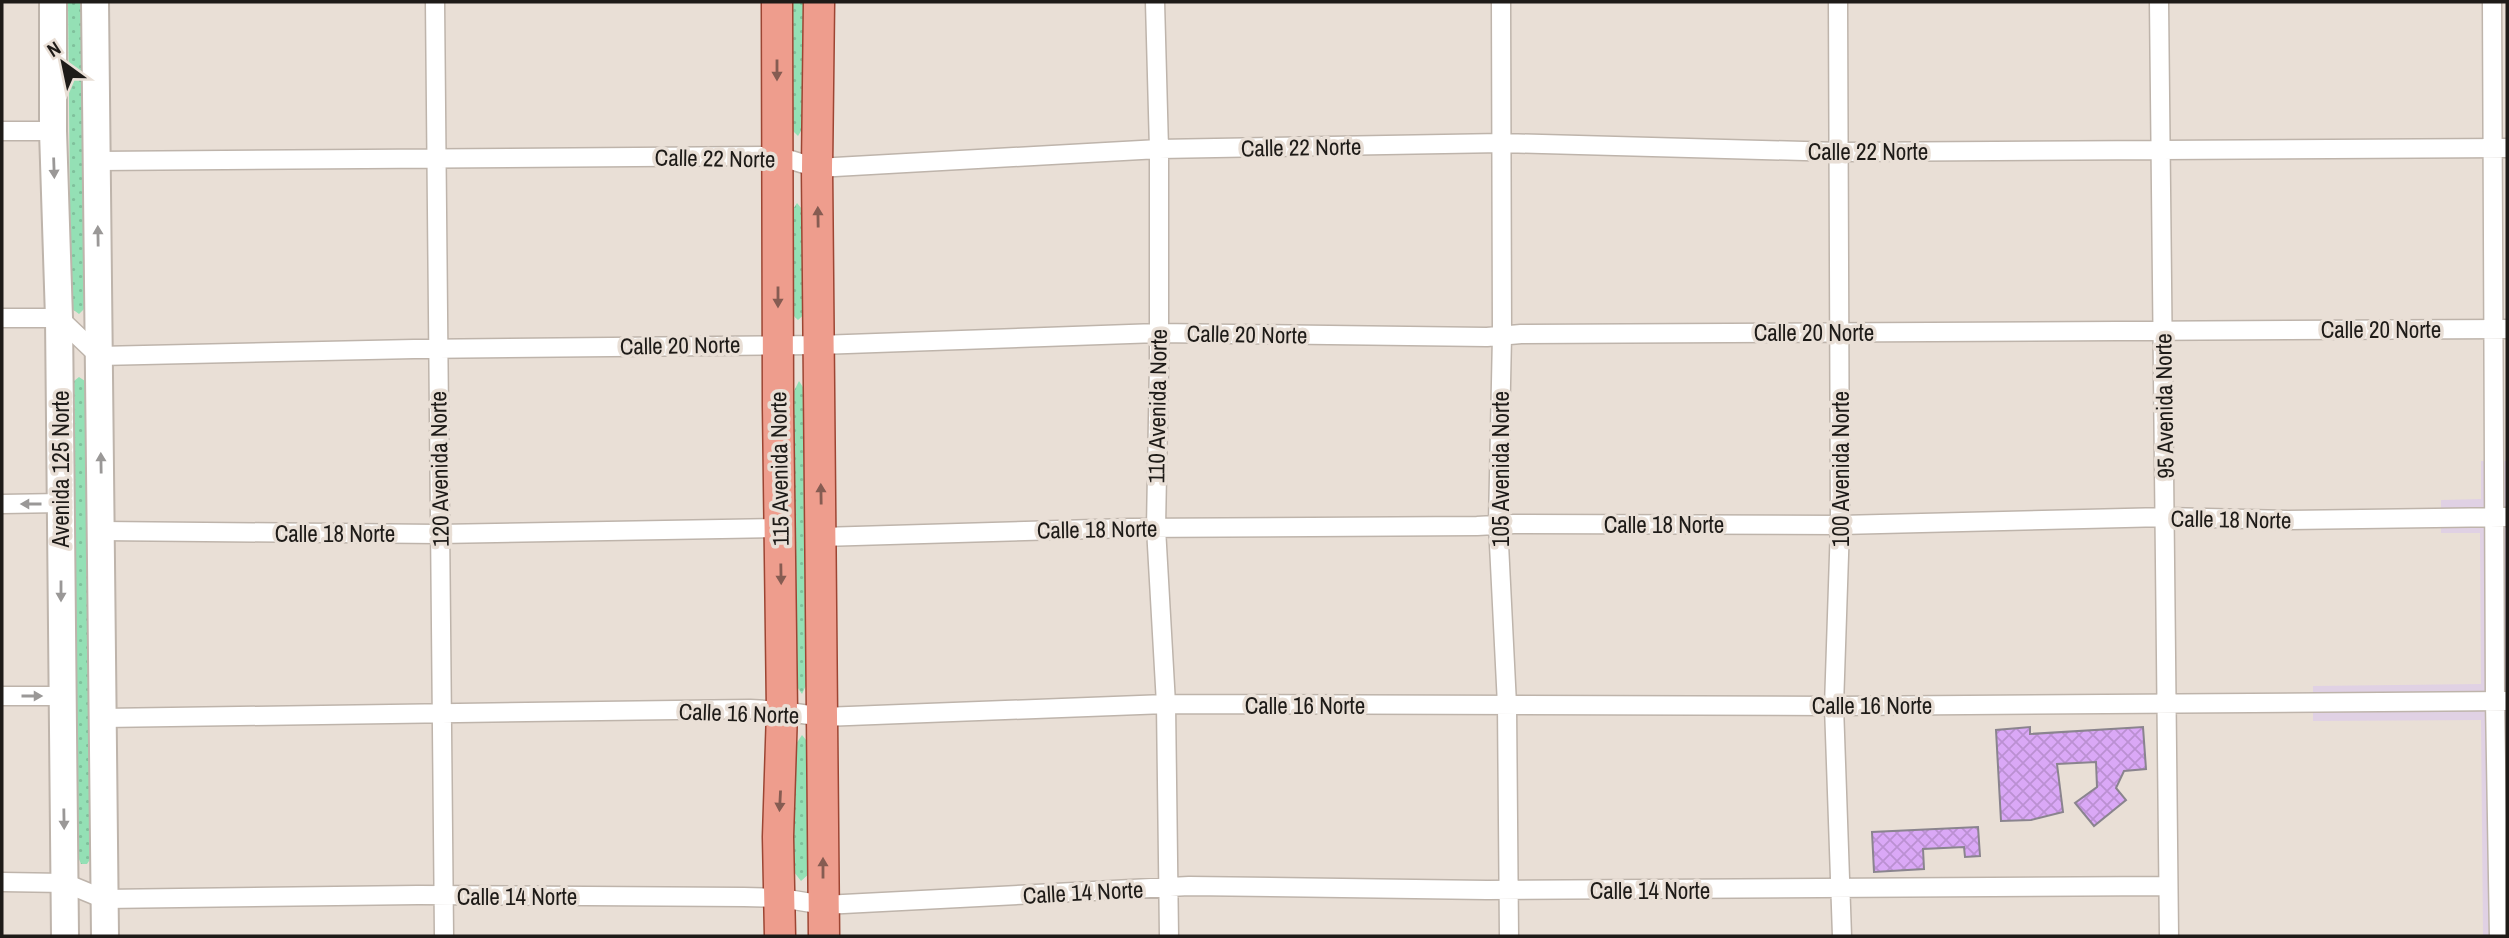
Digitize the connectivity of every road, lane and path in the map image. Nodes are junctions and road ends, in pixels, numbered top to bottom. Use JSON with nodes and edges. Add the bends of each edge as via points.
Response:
{"nodes":[{"id":1,"x":52,"y":2,"type":"edge"},
{"id":2,"x":95,"y":2,"type":"edge"},
{"id":3,"x":435,"y":2,"type":"edge"},
{"id":4,"x":777,"y":2,"type":"edge"},
{"id":5,"x":819,"y":2,"type":"edge"},
{"id":6,"x":1155,"y":2,"type":"edge"},
{"id":7,"x":1502,"y":2,"type":"edge"},
{"id":8,"x":1838,"y":2,"type":"edge"},
{"id":9,"x":2159,"y":2,"type":"edge"},
{"id":10,"x":2492,"y":2,"type":"edge"},
{"id":11,"x":2,"y":131,"type":"edge"},
{"id":12,"x":53,"y":131,"type":"junction"},
{"id":13,"x":1502,"y":142,"type":"junction"},
{"id":14,"x":2499,"y":148,"type":"edge"},
{"id":15,"x":1159,"y":149,"type":"junction"},
{"id":16,"x":2160,"y":151,"type":"junction"},
{"id":17,"x":1839,"y":152,"type":"junction"},
{"id":18,"x":778,"y":156,"type":"junction"},
{"id":19,"x":438,"y":159,"type":"junction"},
{"id":20,"x":97,"y":161,"type":"junction"},
{"id":21,"x":817,"y":168,"type":"junction"},
{"id":22,"x":2,"y":318,"type":"edge"},
{"id":23,"x":59,"y":318,"type":"junction"},
{"id":24,"x":2501,"y":329,"type":"edge"},
{"id":25,"x":1840,"y":331,"type":"junction"},
{"id":26,"x":2163,"y":331,"type":"junction"},
{"id":27,"x":1158,"y":333,"type":"junction"},
{"id":28,"x":1502,"y":336,"type":"junction"},
{"id":29,"x":777,"y":344,"type":"junction"},
{"id":30,"x":819,"y":345,"type":"junction"},
{"id":31,"x":438,"y":350,"type":"junction"},
{"id":32,"x":99,"y":356,"type":"junction"},
{"id":33,"x":61,"y":503,"type":"junction"},
{"id":34,"x":2,"y":504,"type":"edge"},
{"id":35,"x":2166,"y":517,"type":"junction"},
{"id":36,"x":2502,"y":517,"type":"edge"},
{"id":37,"x":1498,"y":524,"type":"junction"},
{"id":38,"x":1840,"y":526,"type":"junction"},
{"id":39,"x":779,"y":528,"type":"junction"},
{"id":40,"x":1156,"y":528,"type":"junction"},
{"id":41,"x":102,"y":531,"type":"junction"},
{"id":42,"x":439,"y":534,"type":"junction"},
{"id":43,"x":821,"y":537,"type":"junction"},
{"id":44,"x":2,"y":696,"type":"edge"},
{"id":45,"x":62,"y":696,"type":"junction"},
{"id":46,"x":2501,"y":701,"type":"edge"},
{"id":47,"x":2166,"y":702,"type":"junction"},
{"id":48,"x":1166,"y":704,"type":"junction"},
{"id":49,"x":1507,"y":705,"type":"junction"},
{"id":50,"x":1834,"y":706,"type":"junction"},
{"id":51,"x":782,"y":711,"type":"junction"},
{"id":52,"x":442,"y":713,"type":"junction"},
{"id":53,"x":823,"y":717,"type":"junction"},
{"id":54,"x":103,"y":718,"type":"junction"},
{"id":55,"x":2,"y":882,"type":"edge"},
{"id":56,"x":65,"y":883,"type":"junction"},
{"id":57,"x":2503,"y":883,"type":"edge"},
{"id":58,"x":2168,"y":886,"type":"junction"},
{"id":59,"x":1168,"y":888,"type":"junction"},
{"id":60,"x":1842,"y":888,"type":"junction"},
{"id":61,"x":1509,"y":890,"type":"junction"},
{"id":62,"x":443,"y":896,"type":"junction"},
{"id":63,"x":781,"y":898,"type":"junction"},
{"id":64,"x":104,"y":899,"type":"junction"},
{"id":65,"x":824,"y":905,"type":"junction"},
{"id":66,"x":65,"y":936,"type":"edge"},
{"id":67,"x":105,"y":936,"type":"edge"},
{"id":68,"x":444,"y":936,"type":"edge"},
{"id":69,"x":780,"y":936,"type":"edge"},
{"id":70,"x":824,"y":936,"type":"edge"},
{"id":71,"x":1169,"y":936,"type":"edge"},
{"id":72,"x":1509,"y":936,"type":"edge"},
{"id":73,"x":1842,"y":936,"type":"edge"},
{"id":74,"x":2169,"y":936,"type":"edge"},
{"id":75,"x":2499,"y":936,"type":"edge"}],
"edges":[{"from":1,"to":12,"type":"main road","name":"Avenida 125 Norte"},
{"from":2,"to":20,"type":"main road","name":"Avenida 125 Norte"},
{"from":3,"to":19,"type":"street","name":"120 Avenida Norte"},
{"from":4,"to":18,"type":"main road","name":"115 Avenida Norte","one_way":true},
{"from":5,"to":21,"type":"main road","name":"115 Avenida Norte"},
{"from":6,"to":15,"type":"street","name":"110 Avenida Norte"},
{"from":7,"to":13,"type":"street","name":"105 Avenida Norte"},
{"from":8,"to":17,"type":"street","name":"100 Avenida Norte"},
{"from":9,"to":16,"type":"street","name":"95 Avenida Norte"},
{"from":10,"to":14,"type":"street"},
{"from":11,"to":12,"type":"street"},
{"from":12,"to":23,"type":"main road","name":"Avenida 125 Norte","one_way":true},
{"from":13,"to":15,"type":"street","name":"Calle 22 Norte"},
{"from":13,"to":17,"type":"street","name":"Calle 22 Norte"},
{"from":13,"to":28,"type":"street","name":"105 Avenida Norte"},
{"from":14,"to":16,"type":"street","name":"Calle 22 Norte"},
{"from":14,"to":24,"type":"street"},
{"from":15,"to":21,"type":"street","name":"Calle 22 Norte"},
{"from":15,"to":27,"type":"street","name":"110 Avenida Norte"},
{"from":16,"to":17,"type":"street","name":"Calle 22 Norte"},
{"from":16,"to":26,"type":"street","name":"95 Avenida Norte"},
{"from":17,"to":25,"type":"street","name":"100 Avenida Norte"},
{"from":18,"to":19,"type":"street","name":"Calle 22 Norte"},
{"from":18,"to":21,"type":"street","name":"Calle 22 Norte"},
{"from":18,"to":29,"type":"main road","name":"115 Avenida Norte","one_way":true},
{"from":19,"to":20,"type":"street","name":"Calle 22 Norte"},
{"from":19,"to":31,"type":"street","name":"120 Avenida Norte"},
{"from":32,"to":20,"type":"main road","name":"Avenida 125 Norte","one_way":true},
{"from":30,"to":21,"type":"main road","name":"115 Avenida Norte","one_way":true},
{"from":22,"to":23,"type":"street"},
{"from":23,"to":32,"type":"street"},
{"from":23,"to":33,"type":"main road","name":"Avenida 125 Norte"},
{"from":24,"to":26,"type":"street","name":"Calle 20 Norte"},
{"from":24,"to":36,"type":"street"},
{"from":25,"to":26,"type":"street","name":"Calle 20 Norte"},
{"from":25,"to":28,"type":"street","name":"Calle 20 Norte"},
{"from":25,"to":38,"type":"street","name":"100 Avenida Norte"},
{"from":26,"to":35,"type":"street","name":"95 Avenida Norte"},
{"from":27,"to":28,"type":"street","name":"Calle 20 Norte"},
{"from":27,"to":30,"type":"street","name":"Calle 20 Norte"},
{"from":27,"to":40,"type":"street","name":"110 Avenida Norte"},
{"from":28,"to":37,"type":"street","name":"105 Avenida Norte"},
{"from":29,"to":30,"type":"street","name":"Calle 20 Norte"},
{"from":29,"to":31,"type":"street","name":"Calle 20 Norte"},
{"from":29,"to":39,"type":"main road","name":"115 Avenida Norte"},
{"from":43,"to":30,"type":"main road","name":"115 Avenida Norte","one_way":true},
{"from":31,"to":32,"type":"street","name":"Calle 20 Norte"},
{"from":31,"to":42,"type":"street","name":"120 Avenida Norte"},
{"from":41,"to":32,"type":"main road","name":"Avenida 125 Norte","one_way":true},
{"from":33,"to":34,"type":"street","one_way":true},
{"from":33,"to":45,"type":"main road","name":"Avenida 125 Norte","one_way":true},
{"from":35,"to":36,"type":"street","name":"Calle 18 Norte"},
{"from":35,"to":38,"type":"street","name":"Calle 18 Norte"},
{"from":35,"to":47,"type":"street","name":"95 Avenida Norte"},
{"from":36,"to":46,"type":"street"},
{"from":37,"to":38,"type":"street","name":"Calle 18 Norte"},
{"from":37,"to":40,"type":"street","name":"Calle 18 Norte"},
{"from":37,"to":49,"type":"street","name":"105 Avenida Norte"},
{"from":38,"to":50,"type":"street","name":"100 Avenida Norte"},
{"from":39,"to":42,"type":"street","name":"Calle 18 Norte"},
{"from":39,"to":51,"type":"main road","name":"115 Avenida Norte","one_way":true},
{"from":40,"to":43,"type":"street","name":"Calle 18 Norte"},
{"from":40,"to":48,"type":"street","name":"110 Avenida Norte"},
{"from":41,"to":42,"type":"street","name":"Calle 18 Norte"},
{"from":41,"to":54,"type":"main road","name":"Avenida 125 Norte"},
{"from":42,"to":52,"type":"street","name":"120 Avenida Norte"},
{"from":43,"to":53,"type":"main road","name":"115 Avenida Norte"},
{"from":44,"to":45,"type":"street","one_way":true},
{"from":45,"to":56,"type":"main road","name":"Avenida 125 Norte","one_way":true},
{"from":46,"to":47,"type":"street","name":"Calle 16 Norte"},
{"from":46,"to":57,"type":"street"},
{"from":47,"to":50,"type":"street","name":"Calle 16 Norte"},
{"from":47,"to":58,"type":"street","name":"95 Avenida Norte"},
{"from":48,"to":49,"type":"street","name":"Calle 16 Norte"},
{"from":48,"to":53,"type":"street","name":"Calle 16 Norte"},
{"from":48,"to":59,"type":"street","name":"110 Avenida Norte"},
{"from":49,"to":50,"type":"street","name":"Calle 16 Norte"},
{"from":49,"to":61,"type":"street","name":"105 Avenida Norte"},
{"from":50,"to":60,"type":"street","name":"100 Avenida Norte"},
{"from":51,"to":52,"type":"street","name":"Calle 16 Norte"},
{"from":51,"to":53,"type":"street","name":"Calle 16 Norte"},
{"from":51,"to":63,"type":"main road","name":"115 Avenida Norte","one_way":true},
{"from":52,"to":54,"type":"street","name":"Calle 16 Norte"},
{"from":52,"to":62,"type":"street","name":"120 Avenida Norte"},
{"from":65,"to":53,"type":"main road","name":"115 Avenida Norte","one_way":true},
{"from":54,"to":64,"type":"main road","name":"Avenida 125 Norte"},
{"from":55,"to":56,"type":"street","name":"Calle 14 Norte"},
{"from":56,"to":64,"type":"street","name":"Calle 14 Norte"},
{"from":56,"to":66,"type":"main road","name":"Avenida 125 Norte"},
{"from":57,"to":75,"type":"street"},
{"from":58,"to":60,"type":"street","name":"Calle 14 Norte"},
{"from":58,"to":74,"type":"street","name":"95 Avenida Norte"},
{"from":59,"to":61,"type":"street","name":"Calle 14 Norte"},
{"from":59,"to":65,"type":"street","name":"Calle 14 Norte"},
{"from":59,"to":71,"type":"street","name":"110 Avenida Norte"},
{"from":60,"to":61,"type":"street","name":"Calle 14 Norte"},
{"from":60,"to":73,"type":"street","name":"100 Avenida Norte"},
{"from":61,"to":72,"type":"street","name":"105 Avenida Norte"},
{"from":62,"to":63,"type":"street","name":"Calle 14 Norte"},
{"from":62,"to":64,"type":"street","name":"Calle 14 Norte"},
{"from":62,"to":68,"type":"street","name":"120 Avenida Norte"},
{"from":63,"to":65,"type":"street","name":"Calle 14 Norte"},
{"from":63,"to":69,"type":"main road","name":"115 Avenida Norte"},
{"from":64,"to":67,"type":"main road","name":"Avenida 125 Norte"},
{"from":65,"to":70,"type":"main road","name":"115 Avenida Norte"}]}
